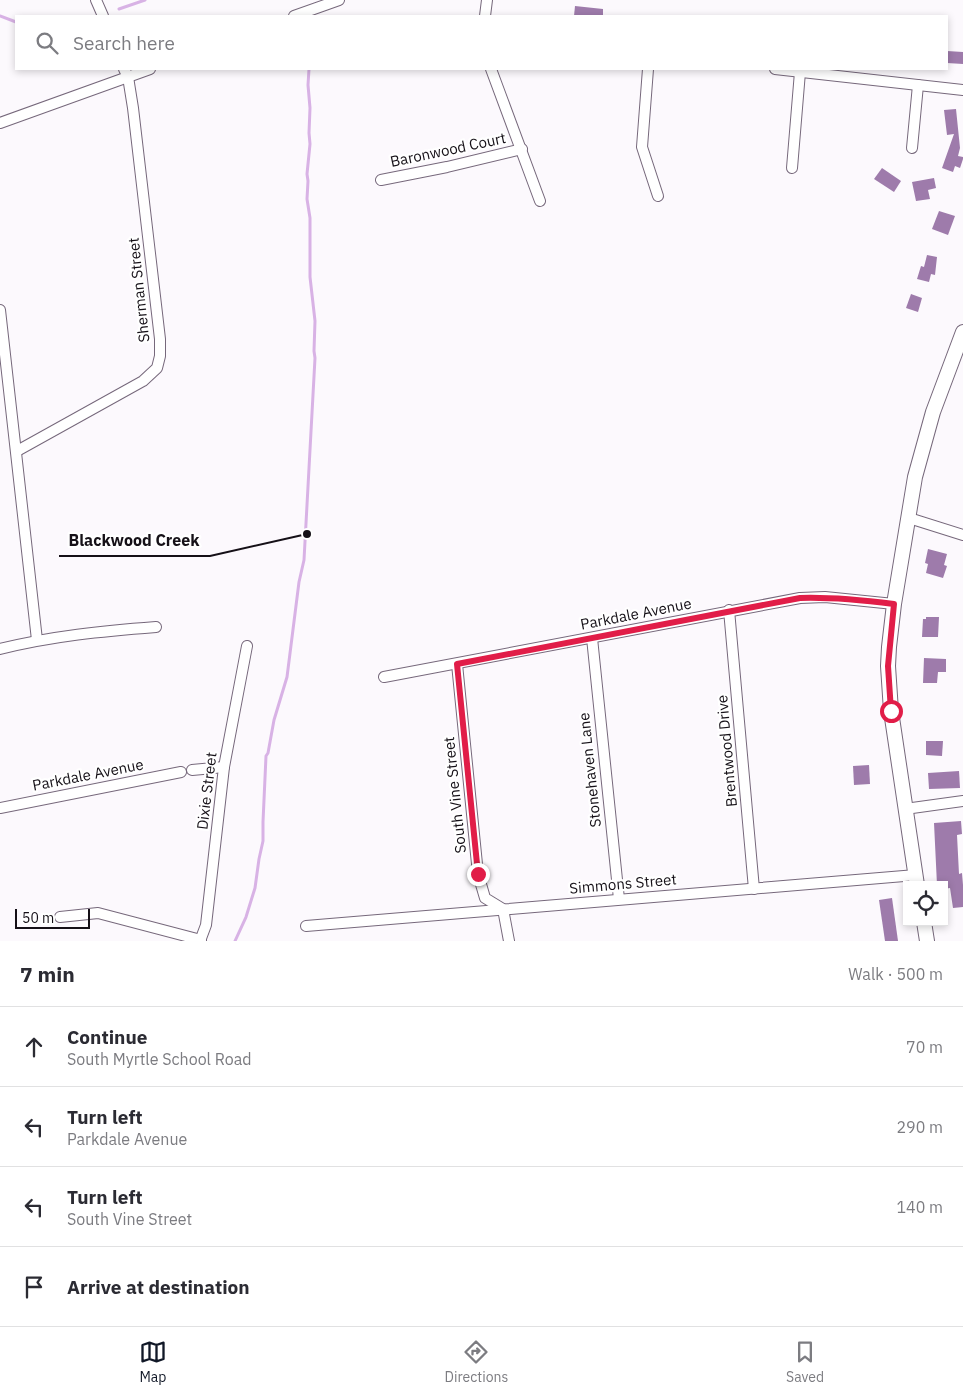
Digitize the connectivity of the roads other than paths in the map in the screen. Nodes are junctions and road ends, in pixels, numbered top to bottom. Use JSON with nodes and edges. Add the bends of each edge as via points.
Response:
{"nodes":[{"id":1,"x":96,"y":0,"type":"edge"},
{"id":2,"x":339,"y":0,"type":"edge"},
{"id":3,"x":487,"y":0,"type":"edge"},
{"id":4,"x":103,"y":15,"type":"edge"},
{"id":5,"x":296,"y":15,"type":"edge"},
{"id":6,"x":485,"y":15,"type":"edge"},
{"id":7,"x":144,"y":70,"type":"edge"},
{"id":8,"x":491,"y":70,"type":"edge"},
{"id":9,"x":648,"y":70,"type":"edge"},
{"id":10,"x":783,"y":70,"type":"edge"},
{"id":11,"x":800,"y":72,"type":"junction"},
{"id":12,"x":126,"y":73,"type":"edge"},
{"id":13,"x":918,"y":84,"type":"junction"},
{"id":14,"x":963,"y":90,"type":"edge"},
{"id":15,"x":0,"y":123,"type":"edge"},
{"id":16,"x":912,"y":148,"type":"dead end"},
{"id":17,"x":522,"y":149,"type":"junction"},
{"id":18,"x":792,"y":168,"type":"dead end"},
{"id":19,"x":381,"y":180,"type":"dead end"},
{"id":20,"x":658,"y":196,"type":"dead end"},
{"id":21,"x":540,"y":201,"type":"dead end"},
{"id":22,"x":0,"y":310,"type":"edge"},
{"id":23,"x":963,"y":332,"type":"edge"},
{"id":24,"x":16,"y":451,"type":"junction"},
{"id":25,"x":909,"y":518,"type":"junction"},
{"id":26,"x":963,"y":535,"type":"edge"},
{"id":27,"x":894,"y":604,"type":"junction"},
{"id":28,"x":729,"y":610,"type":"junction"},
{"id":29,"x":156,"y":627,"type":"dead end"},
{"id":30,"x":592,"y":638,"type":"junction"},
{"id":31,"x":37,"y":640,"type":"junction"},
{"id":32,"x":247,"y":646,"type":"dead end"},
{"id":33,"x":0,"y":649,"type":"edge"},
{"id":34,"x":457,"y":664,"type":"junction"},
{"id":35,"x":384,"y":677,"type":"dead end"},
{"id":36,"x":224,"y":767,"type":"junction"},
{"id":37,"x":192,"y":770,"type":"dead end"},
{"id":38,"x":181,"y":772,"type":"dead end"},
{"id":39,"x":963,"y":801,"type":"edge"},
{"id":40,"x":0,"y":808,"type":"edge"},
{"id":41,"x":905,"y":809,"type":"junction"},
{"id":42,"x":916,"y":880,"type":"edge"},
{"id":43,"x":754,"y":889,"type":"junction"},
{"id":44,"x":618,"y":899,"type":"junction"},
{"id":45,"x":503,"y":909,"type":"junction"},
{"id":46,"x":60,"y":916,"type":"dead end"},
{"id":47,"x":306,"y":926,"type":"dead end"},
{"id":48,"x":925,"y":926,"type":"edge"},
{"id":49,"x":200,"y":940,"type":"edge"},
{"id":50,"x":509,"y":941,"type":"edge"},
{"id":51,"x":927,"y":941,"type":"edge"}],
"edges":[{"from":1,"to":4,"type":"street"},
{"from":2,"to":5,"type":"street"},
{"from":3,"to":6,"type":"street"},
{"from":7,"to":12,"type":"street"},
{"from":8,"to":17,"type":"street"},
{"from":9,"to":20,"type":"street","via":[[642,147]]},
{"from":10,"to":11,"type":"street"},
{"from":11,"to":13,"type":"street"},
{"from":11,"to":18,"type":"street"},
{"from":12,"to":15,"type":"street"},
{"from":12,"to":24,"type":"street","name":"Sherman Street","via":[[157,305],[160,356],[157,368],[143,381]]},
{"from":13,"to":14,"type":"street"},
{"from":13,"to":16,"type":"street"},
{"from":17,"to":19,"type":"street","name":"Baronwood Court"},
{"from":17,"to":21,"type":"street"},
{"from":22,"to":24,"type":"street"},
{"from":23,"to":25,"type":"main road","via":[[933,412]]},
{"from":24,"to":31,"type":"street"},
{"from":25,"to":26,"type":"street"},
{"from":25,"to":27,"type":"main road"},
{"from":27,"to":28,"type":"street","name":"Parkdale Avenue","via":[[825,597]]},
{"from":27,"to":41,"type":"main road","via":[[889,647],[890,695]]},
{"from":28,"to":30,"type":"street","name":"Parkdale Avenue"},
{"from":28,"to":43,"type":"street","name":"Brentwood Drive"},
{"from":29,"to":31,"type":"street"},
{"from":30,"to":34,"type":"street","name":"Parkdale Avenue"},
{"from":30,"to":44,"type":"street","name":"Stonehaven Lane"},
{"from":31,"to":33,"type":"street"},
{"from":32,"to":36,"type":"street","name":"Dixie Street"},
{"from":34,"to":35,"type":"street","name":"Parkdale Avenue"},
{"from":34,"to":45,"type":"street","name":"South Vine Street","via":[[478,874],[485,898]]},
{"from":36,"to":37,"type":"street"},
{"from":36,"to":49,"type":"street","name":"Dixie Street","via":[[206,924]]},
{"from":38,"to":40,"type":"street","name":"Parkdale Avenue"},
{"from":39,"to":41,"type":"street"},
{"from":41,"to":42,"type":"main road"},
{"from":42,"to":43,"type":"street","name":"Simmons Street"},
{"from":43,"to":44,"type":"street","name":"Simmons Street"},
{"from":44,"to":45,"type":"street","name":"Simmons Street"},
{"from":45,"to":47,"type":"street","name":"Simmons Street"},
{"from":45,"to":50,"type":"street"},
{"from":46,"to":49,"type":"street","via":[[98,912]]},
{"from":48,"to":51,"type":"main road"}]}
